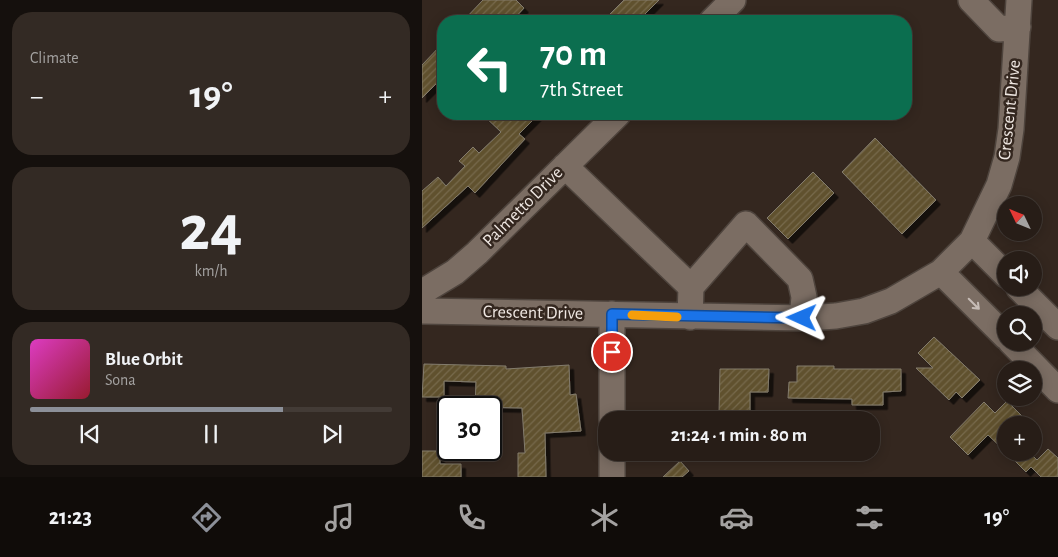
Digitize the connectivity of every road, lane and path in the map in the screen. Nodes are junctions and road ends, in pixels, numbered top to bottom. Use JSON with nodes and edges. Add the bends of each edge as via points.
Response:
{"nodes":[{"id":1,"x":733,"y":0,"type":"edge"},
{"id":2,"x":971,"y":0,"type":"edge"},
{"id":3,"x":1019,"y":0,"type":"edge"},
{"id":4,"x":718,"y":15,"type":"edge"},
{"id":5,"x":1018,"y":27,"type":"junction"},
{"id":6,"x":612,"y":120,"type":"edge"},
{"id":7,"x":565,"y":166,"type":"junction"},
{"id":8,"x":972,"y":241,"type":"junction"},
{"id":9,"x":997,"y":266,"type":"edge"},
{"id":10,"x":941,"y":272,"type":"junction"},
{"id":11,"x":691,"y":287,"type":"junction"},
{"id":12,"x":422,"y":292,"type":"edge"},
{"id":13,"x":1026,"y":296,"type":"edge"},
{"id":14,"x":422,"y":311,"type":"edge"},
{"id":15,"x":612,"y":314,"type":"junction"},
{"id":16,"x":690,"y":317,"type":"junction"},
{"id":17,"x":802,"y":318,"type":"junction"},
{"id":18,"x":1058,"y":326,"type":"edge"},
{"id":19,"x":997,"y":328,"type":"edge"},
{"id":20,"x":1020,"y":351,"type":"edge"},
{"id":21,"x":1058,"y":390,"type":"edge"},
{"id":22,"x":612,"y":411,"type":"edge"},
{"id":23,"x":612,"y":461,"type":"edge"},
{"id":24,"x":612,"y":477,"type":"edge"}],
"edges":[{"from":1,"to":4,"type":"street"},
{"from":2,"to":5,"type":"street","via":[[1000,29]]},
{"from":3,"to":5,"type":"street","name":"Crescent Drive"},
{"from":5,"to":8,"type":"street","name":"Crescent Drive","via":[[1007,157],[999,184]]},
{"from":6,"to":7,"type":"street","name":"Palmetto Drive"},
{"from":7,"to":11,"type":"street"},
{"from":7,"to":12,"type":"street","name":"Palmetto Drive","via":[[477,253],[455,272]]},
{"from":8,"to":9,"type":"street"},
{"from":8,"to":10,"type":"street","name":"Crescent Drive"},
{"from":10,"to":17,"type":"street","name":"Crescent Drive","via":[[891,301],[864,311]]},
{"from":10,"to":19,"type":"street","one_way":true},
{"from":11,"to":16,"type":"street"},
{"from":11,"to":17,"type":"street","via":[[746,224],[800,279],[804,297]]},
{"from":13,"to":18,"type":"street"},
{"from":14,"to":15,"type":"street","name":"Crescent Drive"},
{"from":15,"to":16,"type":"street","name":"Crescent Drive"},
{"from":15,"to":22,"type":"street"},
{"from":16,"to":17,"type":"street","name":"Crescent Drive"},
{"from":20,"to":21,"type":"street"},
{"from":23,"to":24,"type":"street"}]}
